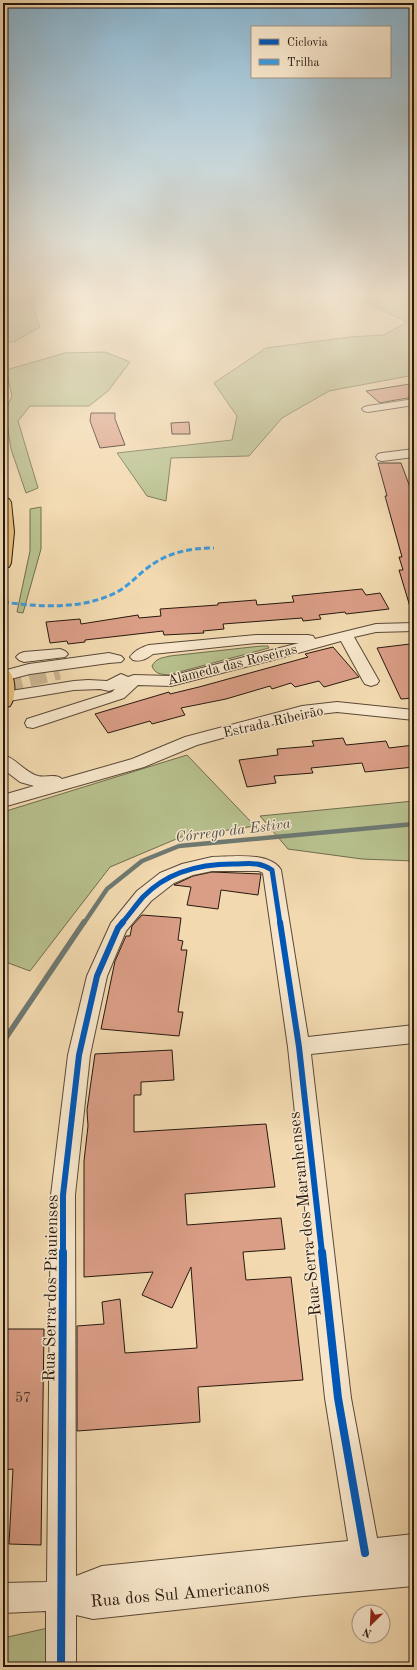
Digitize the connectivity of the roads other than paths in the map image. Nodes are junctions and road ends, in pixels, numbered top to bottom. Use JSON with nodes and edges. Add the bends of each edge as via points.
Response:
{"nodes":[{"id":1,"x":414,"y":402,"type":"edge"},
{"id":2,"x":368,"y":409,"type":"dead end"},
{"id":3,"x":414,"y":454,"type":"edge"},
{"id":4,"x":382,"y":457,"type":"dead end"},
{"id":5,"x":3,"y":502,"type":"edge"},
{"id":6,"x":3,"y":563,"type":"edge"},
{"id":7,"x":414,"y":620,"type":"edge"},
{"id":8,"x":392,"y":627,"type":"junction"},
{"id":9,"x":414,"y":627,"type":"edge"},
{"id":10,"x":345,"y":635,"type":"junction"},
{"id":11,"x":329,"y":639,"type":"junction"},
{"id":12,"x":24,"y":657,"type":"dead end"},
{"id":13,"x":138,"y":657,"type":"junction"},
{"id":14,"x":116,"y":659,"type":"junction"},
{"id":15,"x":59,"y":671,"type":"tunnel mouth"},
{"id":16,"x":3,"y":676,"type":"edge"},
{"id":17,"x":371,"y":681,"type":"dead end"},
{"id":18,"x":122,"y":682,"type":"junction"},
{"id":19,"x":3,"y":702,"type":"edge"},
{"id":20,"x":414,"y":715,"type":"edge"},
{"id":21,"x":33,"y":723,"type":"dead end"},
{"id":22,"x":3,"y":760,"type":"edge"},
{"id":23,"x":138,"y":763,"type":"junction"},
{"id":24,"x":3,"y":801,"type":"edge"},
{"id":25,"x":272,"y":872,"type":"joint"},
{"id":26,"x":414,"y":1034,"type":"edge"},
{"id":27,"x":299,"y":1047,"type":"junction"},
{"id":28,"x":414,"y":1549,"type":"edge"},
{"id":29,"x":365,"y":1553,"type":"junction"},
{"id":30,"x":414,"y":1571,"type":"edge"},
{"id":31,"x":62,"y":1596,"type":"junction"},
{"id":32,"x":3,"y":1598,"type":"edge"},
{"id":33,"x":61,"y":1667,"type":"edge"}],
"edges":[{"from":1,"to":2,"type":"street"},
{"from":3,"to":4,"type":"street"},
{"from":5,"to":6,"type":"highway","via":[[6,534]]},
{"from":7,"to":8,"type":"street","name":"Alameda das Roseiras"},
{"from":8,"to":9,"type":"street","name":"Alameda das Roseiras"},
{"from":8,"to":10,"type":"street","name":"Alameda das Roseiras"},
{"from":10,"to":11,"type":"street","name":"Alameda das Roseiras"},
{"from":10,"to":17,"type":"street"},
{"from":11,"to":13,"type":"street","name":"Alameda das Roseiras","via":[[249,640],[149,650]]},
{"from":11,"to":18,"type":"street","name":"Alameda das Roseiras","via":[[170,681]]},
{"from":12,"to":14,"type":"street","via":[[89,652]]},
{"from":13,"to":18,"type":"street","via":[[119,659],[112,666],[112,673]]},
{"from":13,"to":18,"type":"street","via":[[148,662],[151,669],[145,676]]},
{"from":14,"to":15,"type":"street"},
{"from":14,"to":16,"type":"street","via":[[29,669]]},
{"from":16,"to":19,"type":"highway"},
{"from":18,"to":19,"type":"street","name":"Alameda das Roseiras","via":[[59,698]]},
{"from":18,"to":21,"type":"street","via":[[118,695]]},
{"from":20,"to":23,"type":"street","name":"Estrada Ribeirão","via":[[337,707],[310,710],[191,741]]},
{"from":22,"to":23,"type":"street","name":"Estrada Ribeirão","via":[[22,777],[42,782]]},
{"from":23,"to":24,"type":"street","name":"Estrada Ribeirão"},
{"from":25,"to":27,"type":"street","name":"Rua Serra dos Maranhenses"},
{"from":25,"to":31,"type":"street","name":"Rua Serra dos Piauienses","via":[[262,864],[212,864],[188,868],[167,878],[144,896],[118,928],[97,976],[79,1055],[63,1195]]},
{"from":26,"to":27,"type":"street"},
{"from":27,"to":29,"type":"street","name":"Rua Serra dos Maranhenses","via":[[338,1398]]},
{"from":28,"to":29,"type":"street","name":"Rua dos Sul Americanos"},
{"from":29,"to":31,"type":"street","name":"Rua dos Sul Americanos","via":[[102,1581]]},
{"from":30,"to":31,"type":"street","name":"Rua dos Sul Americanos","via":[[93,1604]]},
{"from":31,"to":32,"type":"street"},
{"from":31,"to":33,"type":"street","name":"Rua Serra dos Piauienses"}]}
